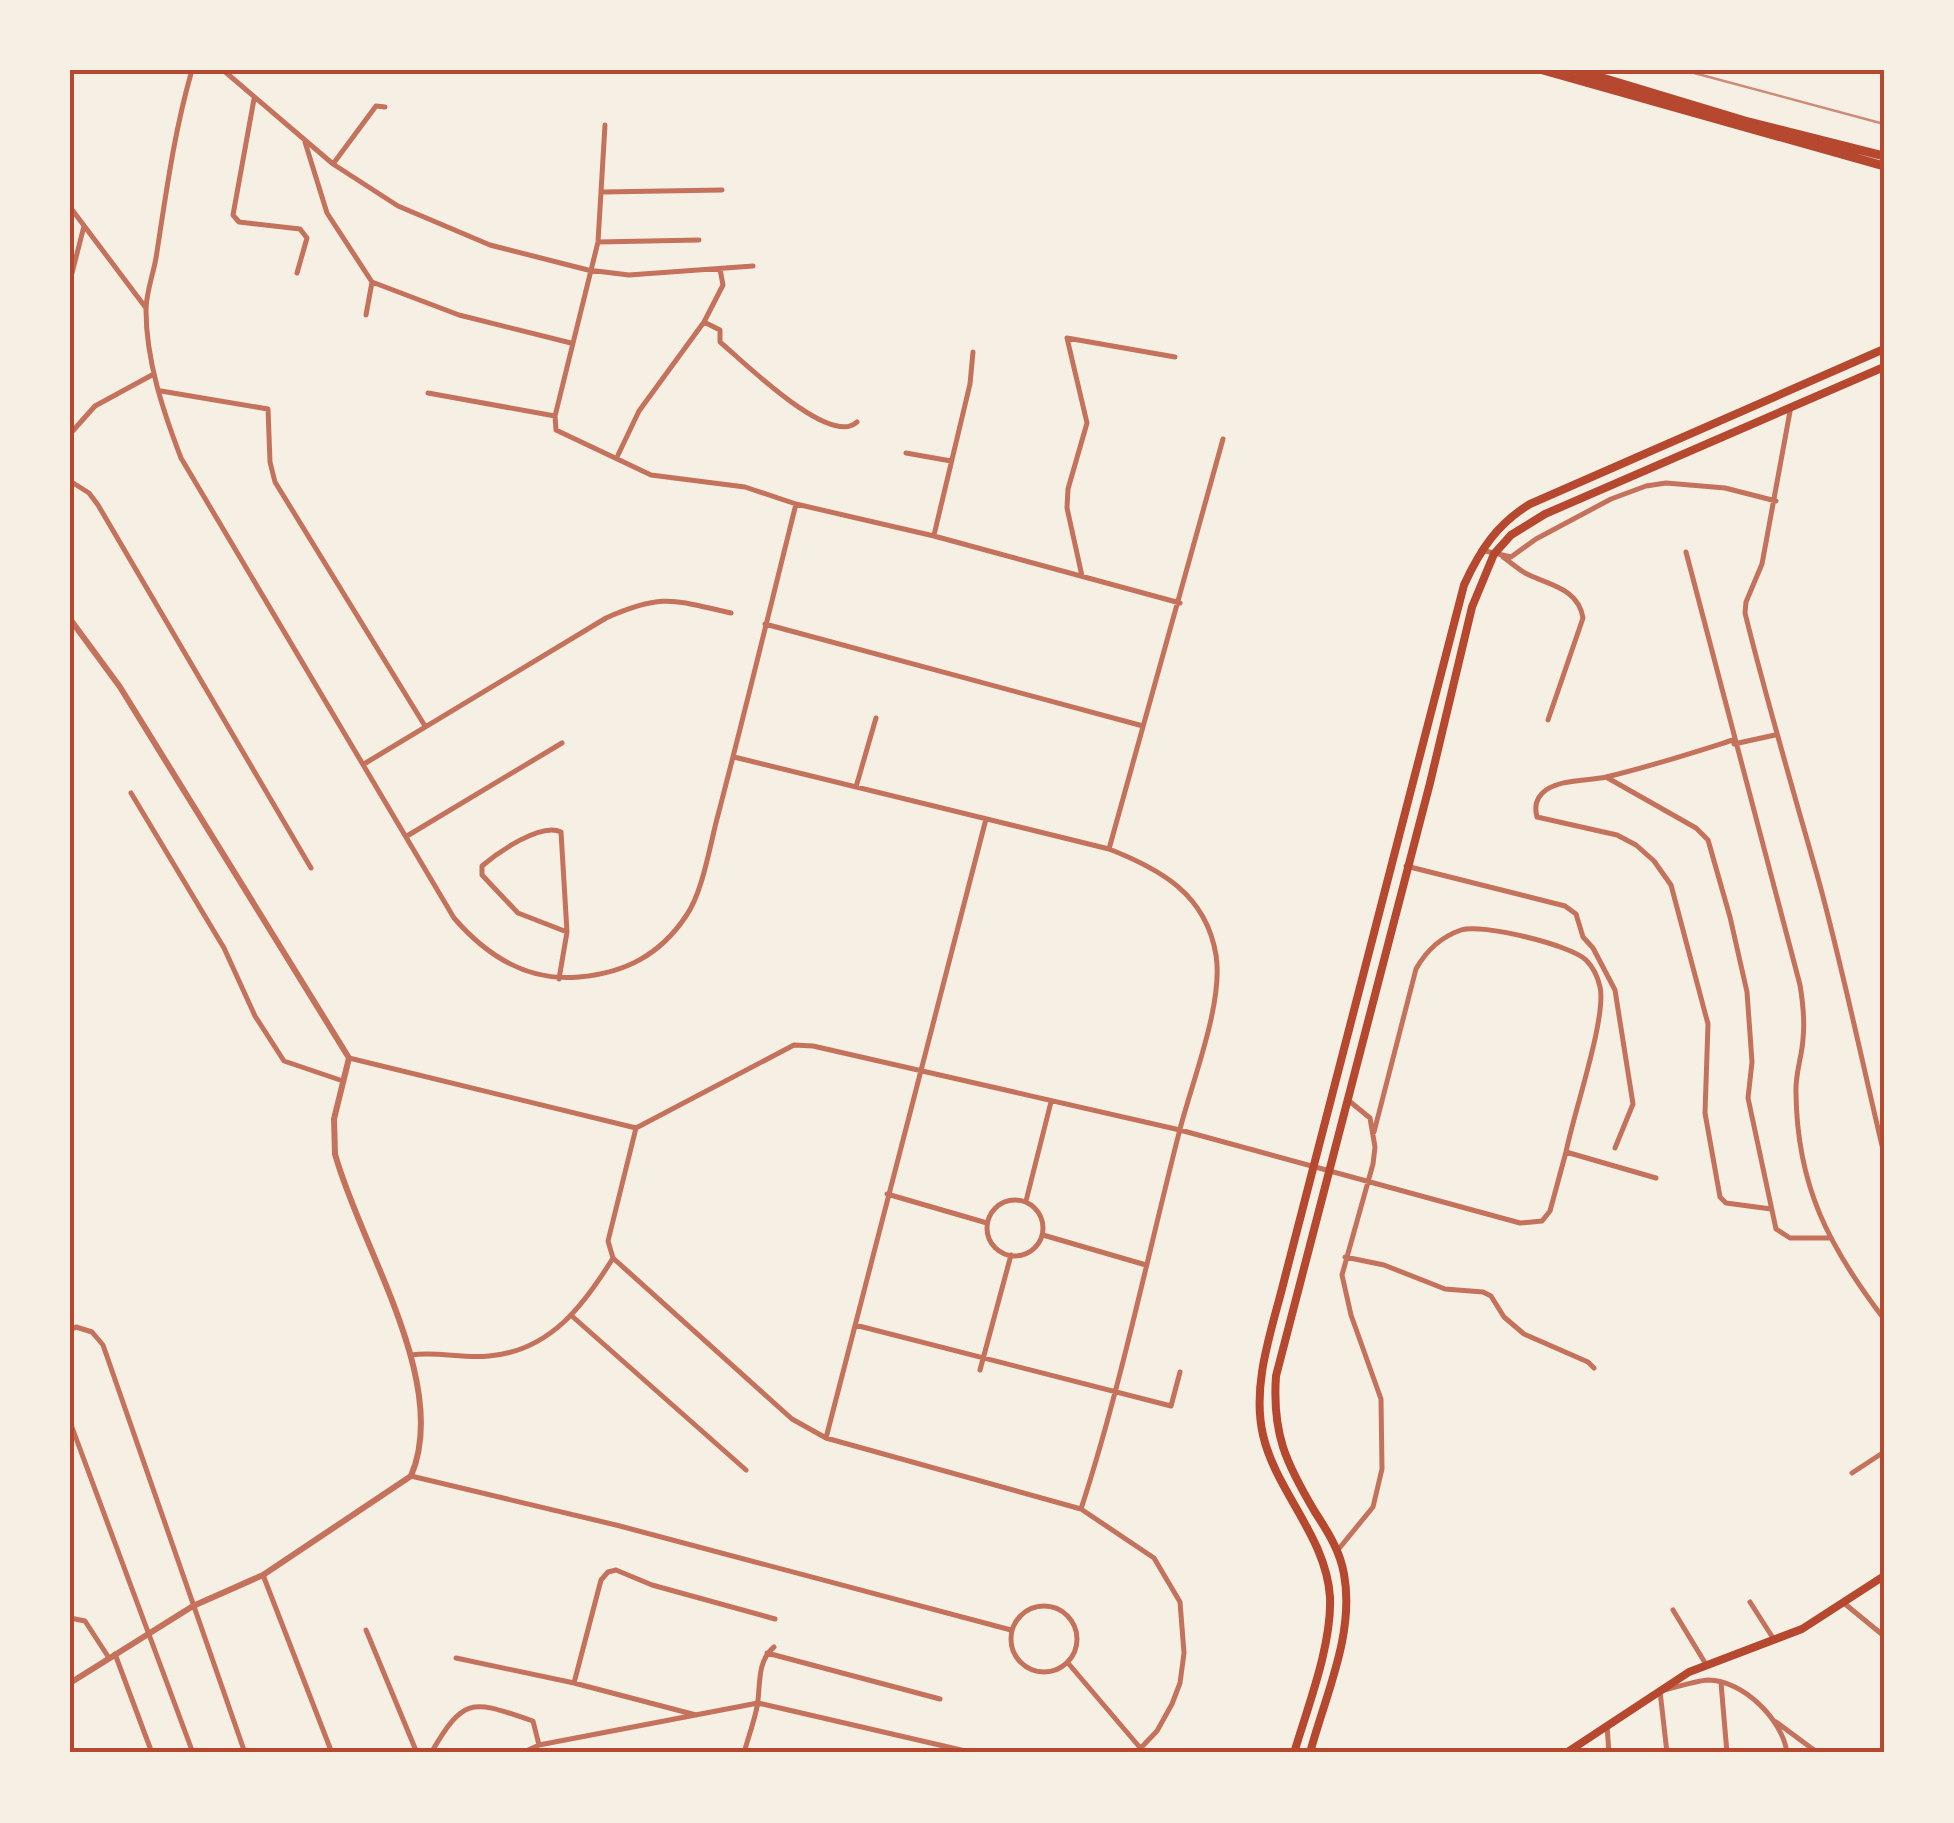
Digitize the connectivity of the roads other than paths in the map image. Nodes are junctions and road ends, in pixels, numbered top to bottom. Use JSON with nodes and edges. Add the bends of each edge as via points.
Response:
{"nodes":[{"id":1,"x":192,"y":70,"type":"edge"},
{"id":2,"x":223,"y":70,"type":"edge"},
{"id":3,"x":1543,"y":70,"type":"edge"},
{"id":4,"x":1576,"y":70,"type":"edge"},
{"id":5,"x":255,"y":98,"type":"junction"},
{"id":6,"x":385,"y":108,"type":"dead end"},
{"id":7,"x":605,"y":125,"type":"dead end"},
{"id":8,"x":304,"y":140,"type":"junction"},
{"id":9,"x":1884,"y":156,"type":"edge"},
{"id":10,"x":333,"y":164,"type":"junction"},
{"id":11,"x":1884,"y":166,"type":"edge"},
{"id":12,"x":722,"y":190,"type":"dead end"},
{"id":13,"x":603,"y":192,"type":"junction"},
{"id":14,"x":70,"y":207,"type":"edge"},
{"id":15,"x":84,"y":224,"type":"junction"},
{"id":16,"x":699,"y":240,"type":"dead end"},
{"id":17,"x":598,"y":242,"type":"junction"},
{"id":18,"x":753,"y":266,"type":"dead end"},
{"id":19,"x":720,"y":269,"type":"junction"},
{"id":20,"x":588,"y":270,"type":"junction"},
{"id":21,"x":297,"y":273,"type":"dead end"},
{"id":22,"x":70,"y":281,"type":"edge"},
{"id":23,"x":372,"y":282,"type":"junction"},
{"id":24,"x":146,"y":308,"type":"junction"},
{"id":25,"x":366,"y":315,"type":"dead end"},
{"id":26,"x":704,"y":322,"type":"junction"},
{"id":27,"x":571,"y":343,"type":"junction"},
{"id":28,"x":1884,"y":349,"type":"edge"},
{"id":29,"x":973,"y":352,"type":"dead end"},
{"id":30,"x":1175,"y":358,"type":"dead end"},
{"id":31,"x":1884,"y":366,"type":"edge"},
{"id":32,"x":152,"y":374,"type":"junction"},
{"id":33,"x":161,"y":391,"type":"junction"},
{"id":34,"x":428,"y":393,"type":"dead end"},
{"id":35,"x":1791,"y":406,"type":"junction"},
{"id":36,"x":554,"y":416,"type":"junction"},
{"id":37,"x":857,"y":422,"type":"dead end"},
{"id":38,"x":70,"y":434,"type":"edge"},
{"id":39,"x":1224,"y":440,"type":"dead end"},
{"id":40,"x":906,"y":453,"type":"dead end"},
{"id":41,"x":618,"y":456,"type":"junction"},
{"id":42,"x":952,"y":461,"type":"junction"},
{"id":43,"x":70,"y":481,"type":"edge"},
{"id":44,"x":1776,"y":501,"type":"junction"},
{"id":45,"x":796,"y":504,"type":"junction"},
{"id":46,"x":934,"y":536,"type":"junction"},
{"id":47,"x":1480,"y":550,"type":"junction"},
{"id":48,"x":1686,"y":552,"type":"dead end"},
{"id":49,"x":1498,"y":556,"type":"junction"},
{"id":50,"x":1082,"y":576,"type":"junction"},
{"id":51,"x":1180,"y":603,"type":"junction"},
{"id":52,"x":731,"y":612,"type":"dead end"},
{"id":53,"x":70,"y":619,"type":"edge"},
{"id":54,"x":765,"y":624,"type":"junction"},
{"id":55,"x":876,"y":718,"type":"dead end"},
{"id":56,"x":1548,"y":720,"type":"dead end"},
{"id":57,"x":425,"y":726,"type":"junction"},
{"id":58,"x":1143,"y":726,"type":"junction"},
{"id":59,"x":1775,"y":735,"type":"junction"},
{"id":60,"x":1734,"y":742,"type":"junction"},
{"id":61,"x":562,"y":743,"type":"dead end"},
{"id":62,"x":734,"y":756,"type":"junction"},
{"id":63,"x":364,"y":764,"type":"junction"},
{"id":64,"x":1606,"y":777,"type":"junction"},
{"id":65,"x":856,"y":787,"type":"junction"},
{"id":66,"x":131,"y":793,"type":"dead end"},
{"id":67,"x":986,"y":819,"type":"junction"},
{"id":68,"x":407,"y":836,"type":"junction"},
{"id":69,"x":1108,"y":849,"type":"junction"},
{"id":70,"x":1406,"y":866,"type":"junction"},
{"id":71,"x":312,"y":868,"type":"dead end"},
{"id":72,"x":567,"y":932,"type":"junction"},
{"id":73,"x":560,"y":979,"type":"junction"},
{"id":74,"x":350,"y":1058,"type":"junction"},
{"id":75,"x":919,"y":1069,"type":"junction"},
{"id":76,"x":343,"y":1081,"type":"junction"},
{"id":77,"x":1347,"y":1100,"type":"junction"},
{"id":78,"x":1051,"y":1102,"type":"junction"},
{"id":79,"x":636,"y":1128,"type":"junction"},
{"id":80,"x":1180,"y":1130,"type":"junction"},
{"id":81,"x":1374,"y":1132,"type":"junction"},
{"id":82,"x":1615,"y":1148,"type":"dead end"},
{"id":83,"x":1566,"y":1152,"type":"junction"},
{"id":84,"x":1884,"y":1154,"type":"edge"},
{"id":85,"x":1314,"y":1166,"type":"junction"},
{"id":86,"x":1329,"y":1169,"type":"junction"},
{"id":87,"x":1656,"y":1178,"type":"dead end"},
{"id":88,"x":1369,"y":1180,"type":"junction"},
{"id":89,"x":887,"y":1194,"type":"junction"},
{"id":90,"x":1026,"y":1202,"type":"junction"},
{"id":91,"x":1770,"y":1209,"type":"junction"},
{"id":92,"x":987,"y":1223,"type":"junction"},
{"id":93,"x":1042,"y":1234,"type":"junction"},
{"id":94,"x":1829,"y":1238,"type":"junction"},
{"id":95,"x":1011,"y":1255,"type":"junction"},
{"id":96,"x":1345,"y":1256,"type":"junction"},
{"id":97,"x":614,"y":1258,"type":"junction"},
{"id":98,"x":1146,"y":1265,"type":"junction"},
{"id":99,"x":572,"y":1317,"type":"junction"},
{"id":100,"x":1884,"y":1319,"type":"edge"},
{"id":101,"x":855,"y":1325,"type":"junction"},
{"id":102,"x":70,"y":1330,"type":"edge"},
{"id":103,"x":411,"y":1354,"type":"junction"},
{"id":104,"x":985,"y":1357,"type":"junction"},
{"id":105,"x":1594,"y":1368,"type":"dead end"},
{"id":106,"x":980,"y":1370,"type":"dead end"},
{"id":107,"x":1180,"y":1372,"type":"dead end"},
{"id":108,"x":1115,"y":1390,"type":"junction"},
{"id":109,"x":70,"y":1422,"type":"edge"},
{"id":110,"x":826,"y":1438,"type":"junction"},
{"id":111,"x":1884,"y":1452,"type":"edge"},
{"id":112,"x":746,"y":1470,"type":"dead end"},
{"id":113,"x":1852,"y":1473,"type":"dead end"},
{"id":114,"x":411,"y":1476,"type":"junction"},
{"id":115,"x":1081,"y":1509,"type":"junction"},
{"id":116,"x":1338,"y":1551,"type":"junction"},
{"id":117,"x":70,"y":1572,"type":"edge"},
{"id":118,"x":263,"y":1576,"type":"junction"},
{"id":119,"x":1884,"y":1576,"type":"edge"},
{"id":120,"x":70,"y":1581,"type":"edge"},
{"id":121,"x":1750,"y":1602,"type":"dead end"},
{"id":122,"x":1845,"y":1604,"type":"junction"},
{"id":123,"x":193,"y":1606,"type":"junction"},
{"id":124,"x":1673,"y":1610,"type":"dead end"},
{"id":125,"x":70,"y":1618,"type":"edge"},
{"id":126,"x":775,"y":1619,"type":"dead end"},
{"id":127,"x":366,"y":1630,"type":"dead end"},
{"id":128,"x":1010,"y":1630,"type":"junction"},
{"id":129,"x":150,"y":1633,"type":"junction"},
{"id":130,"x":1884,"y":1636,"type":"edge"},
{"id":131,"x":1774,"y":1641,"type":"junction"},
{"id":132,"x":774,"y":1648,"type":"dead end"},
{"id":133,"x":767,"y":1653,"type":"junction"},
{"id":134,"x":112,"y":1656,"type":"junction"},
{"id":135,"x":456,"y":1658,"type":"dead end"},
{"id":136,"x":1068,"y":1664,"type":"junction"},
{"id":137,"x":1706,"y":1666,"type":"junction"},
{"id":138,"x":574,"y":1683,"type":"junction"},
{"id":139,"x":1720,"y":1683,"type":"junction"},
{"id":140,"x":70,"y":1684,"type":"edge"},
{"id":141,"x":1660,"y":1691,"type":"junction"},
{"id":142,"x":940,"y":1700,"type":"dead end"},
{"id":143,"x":758,"y":1703,"type":"junction"},
{"id":144,"x":698,"y":1716,"type":"junction"},
{"id":145,"x":1774,"y":1720,"type":"junction"},
{"id":146,"x":1607,"y":1725,"type":"junction"},
{"id":147,"x":539,"y":1746,"type":"junction"},
{"id":148,"x":1139,"y":1752,"type":"edge"},
{"id":149,"x":152,"y":1753,"type":"edge"},
{"id":150,"x":193,"y":1753,"type":"edge"},
{"id":151,"x":244,"y":1753,"type":"edge"},
{"id":152,"x":332,"y":1753,"type":"edge"},
{"id":153,"x":418,"y":1753,"type":"edge"},
{"id":154,"x":432,"y":1753,"type":"edge"},
{"id":155,"x":522,"y":1753,"type":"edge"},
{"id":156,"x":744,"y":1753,"type":"edge"},
{"id":157,"x":974,"y":1753,"type":"edge"},
{"id":158,"x":1294,"y":1753,"type":"edge"},
{"id":159,"x":1310,"y":1753,"type":"edge"},
{"id":160,"x":1566,"y":1753,"type":"edge"},
{"id":161,"x":1609,"y":1753,"type":"edge"},
{"id":162,"x":1666,"y":1753,"type":"edge"},
{"id":163,"x":1727,"y":1753,"type":"edge"},
{"id":164,"x":1787,"y":1753,"type":"edge"},
{"id":165,"x":1818,"y":1753,"type":"edge"}],
"edges":[{"from":1,"to":24,"type":"street","via":[[176,125]]},
{"from":2,"to":5,"type":"street"},
{"from":3,"to":11,"type":"main road"},
{"from":4,"to":9,"type":"main road"},
{"from":5,"to":8,"type":"street"},
{"from":5,"to":21,"type":"street","via":[[233,215],[239,222],[300,229],[307,238]]},
{"from":6,"to":10,"type":"street","via":[[376,106]]},
{"from":7,"to":13,"type":"street"},
{"from":8,"to":10,"type":"street"},
{"from":8,"to":23,"type":"street","via":[[327,213]]},
{"from":10,"to":20,"type":"street","via":[[436,224]]},
{"from":12,"to":13,"type":"street"},
{"from":13,"to":17,"type":"street"},
{"from":14,"to":15,"type":"street"},
{"from":15,"to":22,"type":"street"},
{"from":15,"to":24,"type":"street"},
{"from":16,"to":17,"type":"street"},
{"from":17,"to":20,"type":"street"},
{"from":18,"to":19,"type":"street"},
{"from":19,"to":20,"type":"street","via":[[628,275]]},
{"from":19,"to":26,"type":"street","via":[[723,285]]},
{"from":20,"to":27,"type":"street"},
{"from":23,"to":25,"type":"street"},
{"from":23,"to":27,"type":"street","via":[[459,315]]},
{"from":24,"to":32,"type":"street"},
{"from":26,"to":37,"type":"street","via":[[792,403],[829,425],[843,429]]},
{"from":26,"to":41,"type":"street","via":[[639,412]]},
{"from":27,"to":36,"type":"street"},
{"from":28,"to":47,"type":"main road","via":[[1530,504]]},
{"from":29,"to":42,"type":"street"},
{"from":30,"to":50,"type":"street","via":[[1066,338],[1087,424],[1067,508]]},
{"from":31,"to":35,"type":"main road"},
{"from":32,"to":33,"type":"street"},
{"from":32,"to":38,"type":"street","via":[[95,406]]},
{"from":33,"to":57,"type":"street","via":[[268,409],[275,482]]},
{"from":33,"to":63,"type":"street","via":[[181,458]]},
{"from":34,"to":36,"type":"street"},
{"from":35,"to":44,"type":"street"},
{"from":35,"to":49,"type":"main road","via":[[1545,514],[1511,535]]},
{"from":36,"to":41,"type":"street","via":[[556,430]]},
{"from":39,"to":51,"type":"street"},
{"from":40,"to":42,"type":"street"},
{"from":41,"to":45,"type":"street","via":[[651,475],[745,487]]},
{"from":42,"to":46,"type":"street"},
{"from":43,"to":71,"type":"street","via":[[98,505]]},
{"from":44,"to":49,"type":"street","via":[[1726,488],[1646,486],[1513,556]]},
{"from":44,"to":59,"type":"street","via":[[1745,613]]},
{"from":45,"to":46,"type":"street"},
{"from":45,"to":54,"type":"street"},
{"from":46,"to":50,"type":"street"},
{"from":47,"to":49,"type":"street"},
{"from":47,"to":85,"type":"main road","via":[[1464,585]]},
{"from":48,"to":60,"type":"street"},
{"from":49,"to":56,"type":"street","via":[[1562,589],[1581,608]]},
{"from":49,"to":70,"type":"main road","via":[[1472,607]]},
{"from":50,"to":51,"type":"street"},
{"from":51,"to":58,"type":"street"},
{"from":52,"to":57,"type":"street","via":[[661,600],[627,609]]},
{"from":53,"to":74,"type":"street","via":[[120,687]]},
{"from":54,"to":58,"type":"street"},
{"from":54,"to":62,"type":"street"},
{"from":55,"to":65,"type":"street"},
{"from":57,"to":63,"type":"street"},
{"from":58,"to":69,"type":"street"},
{"from":59,"to":60,"type":"street"},
{"from":59,"to":84,"type":"street","via":[[1818,878]]},
{"from":60,"to":64,"type":"street"},
{"from":60,"to":94,"type":"street","via":[[1800,985],[1798,1120],[1807,1181]]},
{"from":61,"to":68,"type":"street"},
{"from":62,"to":65,"type":"street"},
{"from":62,"to":73,"type":"street","via":[[690,912],[665,944],[634,965]]},
{"from":63,"to":68,"type":"street"},
{"from":64,"to":91,"type":"street","via":[[1708,840],[1747,992],[1748,1098]]},
{"from":64,"to":91,"type":"street","via":[[1546,789],[1536,803],[1537,817],[1617,835],[1636,845],[1671,884],[1708,1024],[1705,1113],[1720,1197]]},
{"from":65,"to":67,"type":"street"},
{"from":66,"to":76,"type":"street","via":[[284,1061]]},
{"from":67,"to":69,"type":"street"},
{"from":67,"to":75,"type":"street"},
{"from":68,"to":73,"type":"street","via":[[474,940],[499,960]]},
{"from":69,"to":80,"type":"street","via":[[1174,880],[1195,902],[1216,955],[1214,1008]]},
{"from":70,"to":77,"type":"main road"},
{"from":70,"to":82,"type":"street","via":[[1576,914],[1615,990],[1630,1078],[1633,1104]]},
{"from":72,"to":72,"type":"street","via":[[561,832],[546,829],[482,866],[482,875],[518,913]]},
{"from":72,"to":73,"type":"street"},
{"from":74,"to":76,"type":"street"},
{"from":74,"to":79,"type":"street"},
{"from":75,"to":78,"type":"street"},
{"from":75,"to":79,"type":"street","via":[[794,1045]]},
{"from":75,"to":89,"type":"street"},
{"from":76,"to":103,"type":"street","via":[[335,1154]]},
{"from":77,"to":81,"type":"street","via":[[1367,1114]]},
{"from":77,"to":86,"type":"main road"},
{"from":78,"to":80,"type":"street"},
{"from":78,"to":90,"type":"street"},
{"from":79,"to":97,"type":"street","via":[[608,1241]]},
{"from":80,"to":85,"type":"street"},
{"from":80,"to":98,"type":"street"},
{"from":81,"to":83,"type":"street","via":[[1416,969],[1445,938],[1480,928],[1571,950],[1595,972],[1602,1006]]},
{"from":81,"to":88,"type":"street"},
{"from":83,"to":87,"type":"street"},
{"from":83,"to":88,"type":"street","via":[[1550,1211],[1531,1224]]},
{"from":85,"to":86,"type":"street"},
{"from":85,"to":158,"type":"main road","via":[[1259,1392],[1269,1454],[1318,1550],[1330,1592],[1330,1618]]},
{"from":86,"to":88,"type":"street"},
{"from":86,"to":116,"type":"main road","via":[[1274,1404],[1290,1470]]},
{"from":88,"to":96,"type":"street"},
{"from":89,"to":92,"type":"street"},
{"from":89,"to":101,"type":"street"},
{"from":90,"to":92,"type":"street","via":[[996,1206]]},
{"from":90,"to":93,"type":"street","via":[[1038,1212]]},
{"from":91,"to":94,"type":"street","via":[[1782,1235]]},
{"from":92,"to":95,"type":"street","via":[[992,1244]]},
{"from":93,"to":95,"type":"street","via":[[1027,1253]]},
{"from":93,"to":98,"type":"street"},
{"from":94,"to":100,"type":"street"},
{"from":95,"to":104,"type":"street"},
{"from":96,"to":105,"type":"street","via":[[1445,1289],[1484,1292],[1524,1334]]},
{"from":96,"to":116,"type":"street","via":[[1351,1316],[1381,1399],[1382,1470],[1374,1506]]},
{"from":97,"to":99,"type":"street"},
{"from":97,"to":110,"type":"street","via":[[792,1419]]},
{"from":98,"to":108,"type":"street"},
{"from":99,"to":103,"type":"street","via":[[514,1351]]},
{"from":99,"to":112,"type":"street"},
{"from":101,"to":104,"type":"street"},
{"from":101,"to":110,"type":"street"},
{"from":102,"to":123,"type":"street","via":[[92,1332],[103,1345]]},
{"from":103,"to":114,"type":"street","via":[[422,1418]]},
{"from":104,"to":106,"type":"street"},
{"from":104,"to":108,"type":"street"},
{"from":107,"to":108,"type":"street","via":[[1170,1406]]},
{"from":108,"to":115,"type":"street"},
{"from":109,"to":129,"type":"street"},
{"from":110,"to":115,"type":"street"},
{"from":111,"to":113,"type":"street"},
{"from":114,"to":118,"type":"street"},
{"from":114,"to":128,"type":"street"},
{"from":115,"to":148,"type":"street","via":[[1154,1558],[1180,1602],[1180,1683],[1158,1732]]},
{"from":116,"to":159,"type":"main road","via":[[1346,1618]]},
{"from":117,"to":120,"type":"street"},
{"from":118,"to":123,"type":"street"},
{"from":118,"to":152,"type":"street"},
{"from":119,"to":122,"type":"main road"},
{"from":121,"to":131,"type":"street"},
{"from":122,"to":130,"type":"street"},
{"from":122,"to":131,"type":"main road"},
{"from":123,"to":129,"type":"street"},
{"from":123,"to":151,"type":"street"},
{"from":124,"to":137,"type":"street"},
{"from":125,"to":134,"type":"street","via":[[84,1621]]},
{"from":126,"to":138,"type":"street","via":[[608,1572]]},
{"from":127,"to":153,"type":"street"},
{"from":128,"to":136,"type":"street","via":[[1012,1649],[1025,1666],[1049,1672]]},
{"from":128,"to":136,"type":"street","via":[[1031,1608],[1056,1607],[1077,1631]]},
{"from":129,"to":134,"type":"street"},
{"from":129,"to":150,"type":"street"},
{"from":131,"to":137,"type":"main road"},
{"from":132,"to":133,"type":"street"},
{"from":133,"to":142,"type":"street"},
{"from":133,"to":143,"type":"street"},
{"from":134,"to":140,"type":"street"},
{"from":134,"to":149,"type":"street"},
{"from":135,"to":138,"type":"street"},
{"from":136,"to":148,"type":"street"},
{"from":137,"to":141,"type":"main road"},
{"from":138,"to":144,"type":"street"},
{"from":139,"to":141,"type":"street"},
{"from":139,"to":145,"type":"street"},
{"from":139,"to":163,"type":"street"},
{"from":141,"to":146,"type":"main road"},
{"from":141,"to":162,"type":"street"},
{"from":143,"to":144,"type":"street"},
{"from":143,"to":156,"type":"street"},
{"from":143,"to":157,"type":"street"},
{"from":144,"to":147,"type":"street"},
{"from":145,"to":164,"type":"street"},
{"from":145,"to":165,"type":"street"},
{"from":146,"to":160,"type":"main road"},
{"from":146,"to":161,"type":"street"},
{"from":147,"to":154,"type":"street","via":[[532,1722],[483,1704],[451,1719]]},
{"from":147,"to":155,"type":"street"}]}
